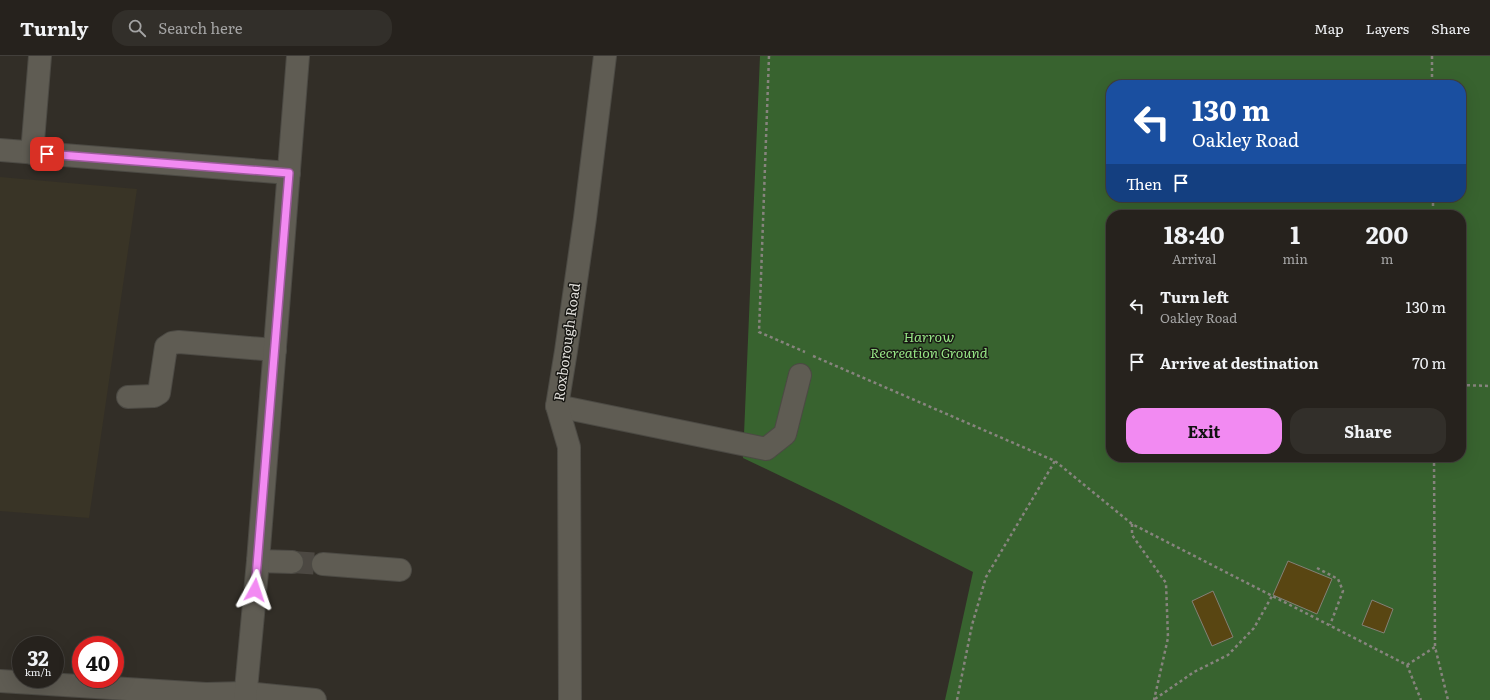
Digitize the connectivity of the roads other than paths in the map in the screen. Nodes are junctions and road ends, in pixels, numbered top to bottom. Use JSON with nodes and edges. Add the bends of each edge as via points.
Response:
{"nodes":[{"id":1,"x":40,"y":56,"type":"edge"},
{"id":2,"x":298,"y":56,"type":"edge"},
{"id":3,"x":605,"y":56,"type":"edge"},
{"id":4,"x":0,"y":150,"type":"edge"},
{"id":5,"x":32,"y":153,"type":"junction"},
{"id":6,"x":289,"y":173,"type":"junction"},
{"id":7,"x":275,"y":350,"type":"junction"},
{"id":8,"x":800,"y":375,"type":"dead end"},
{"id":9,"x":128,"y":396,"type":"dead end"},
{"id":10,"x":557,"y":406,"type":"junction"},
{"id":11,"x":258,"y":561,"type":"junction"},
{"id":12,"x":292,"y":562,"type":"tunnel mouth"},
{"id":13,"x":323,"y":564,"type":"tunnel mouth"},
{"id":14,"x":400,"y":570,"type":"dead end"},
{"id":15,"x":10,"y":688,"type":"edge"},
{"id":16,"x":75,"y":693,"type":"edge"},
{"id":17,"x":252,"y":696,"type":"edge"},
{"id":18,"x":315,"y":700,"type":"edge"},
{"id":19,"x":570,"y":700,"type":"edge"}],
"edges":[{"from":1,"to":5,"type":"street"},
{"from":2,"to":6,"type":"street"},
{"from":3,"to":10,"type":"street","name":"Roxborough Road","via":[[585,218]]},
{"from":4,"to":5,"type":"street"},
{"from":5,"to":6,"type":"street"},
{"from":6,"to":7,"type":"street"},
{"from":7,"to":9,"type":"street","via":[[172,343],[166,347],[159,393],[154,396]]},
{"from":7,"to":11,"type":"street"},
{"from":8,"to":10,"type":"street","via":[[785,434],[766,449]]},
{"from":10,"to":19,"type":"street","name":"Roxborough Road","via":[[569,447]]},
{"from":11,"to":12,"type":"street"},
{"from":11,"to":17,"type":"street"},
{"from":13,"to":14,"type":"street"},
{"from":15,"to":16,"type":"street"},
{"from":16,"to":17,"type":"street"},
{"from":17,"to":18,"type":"street"}]}
